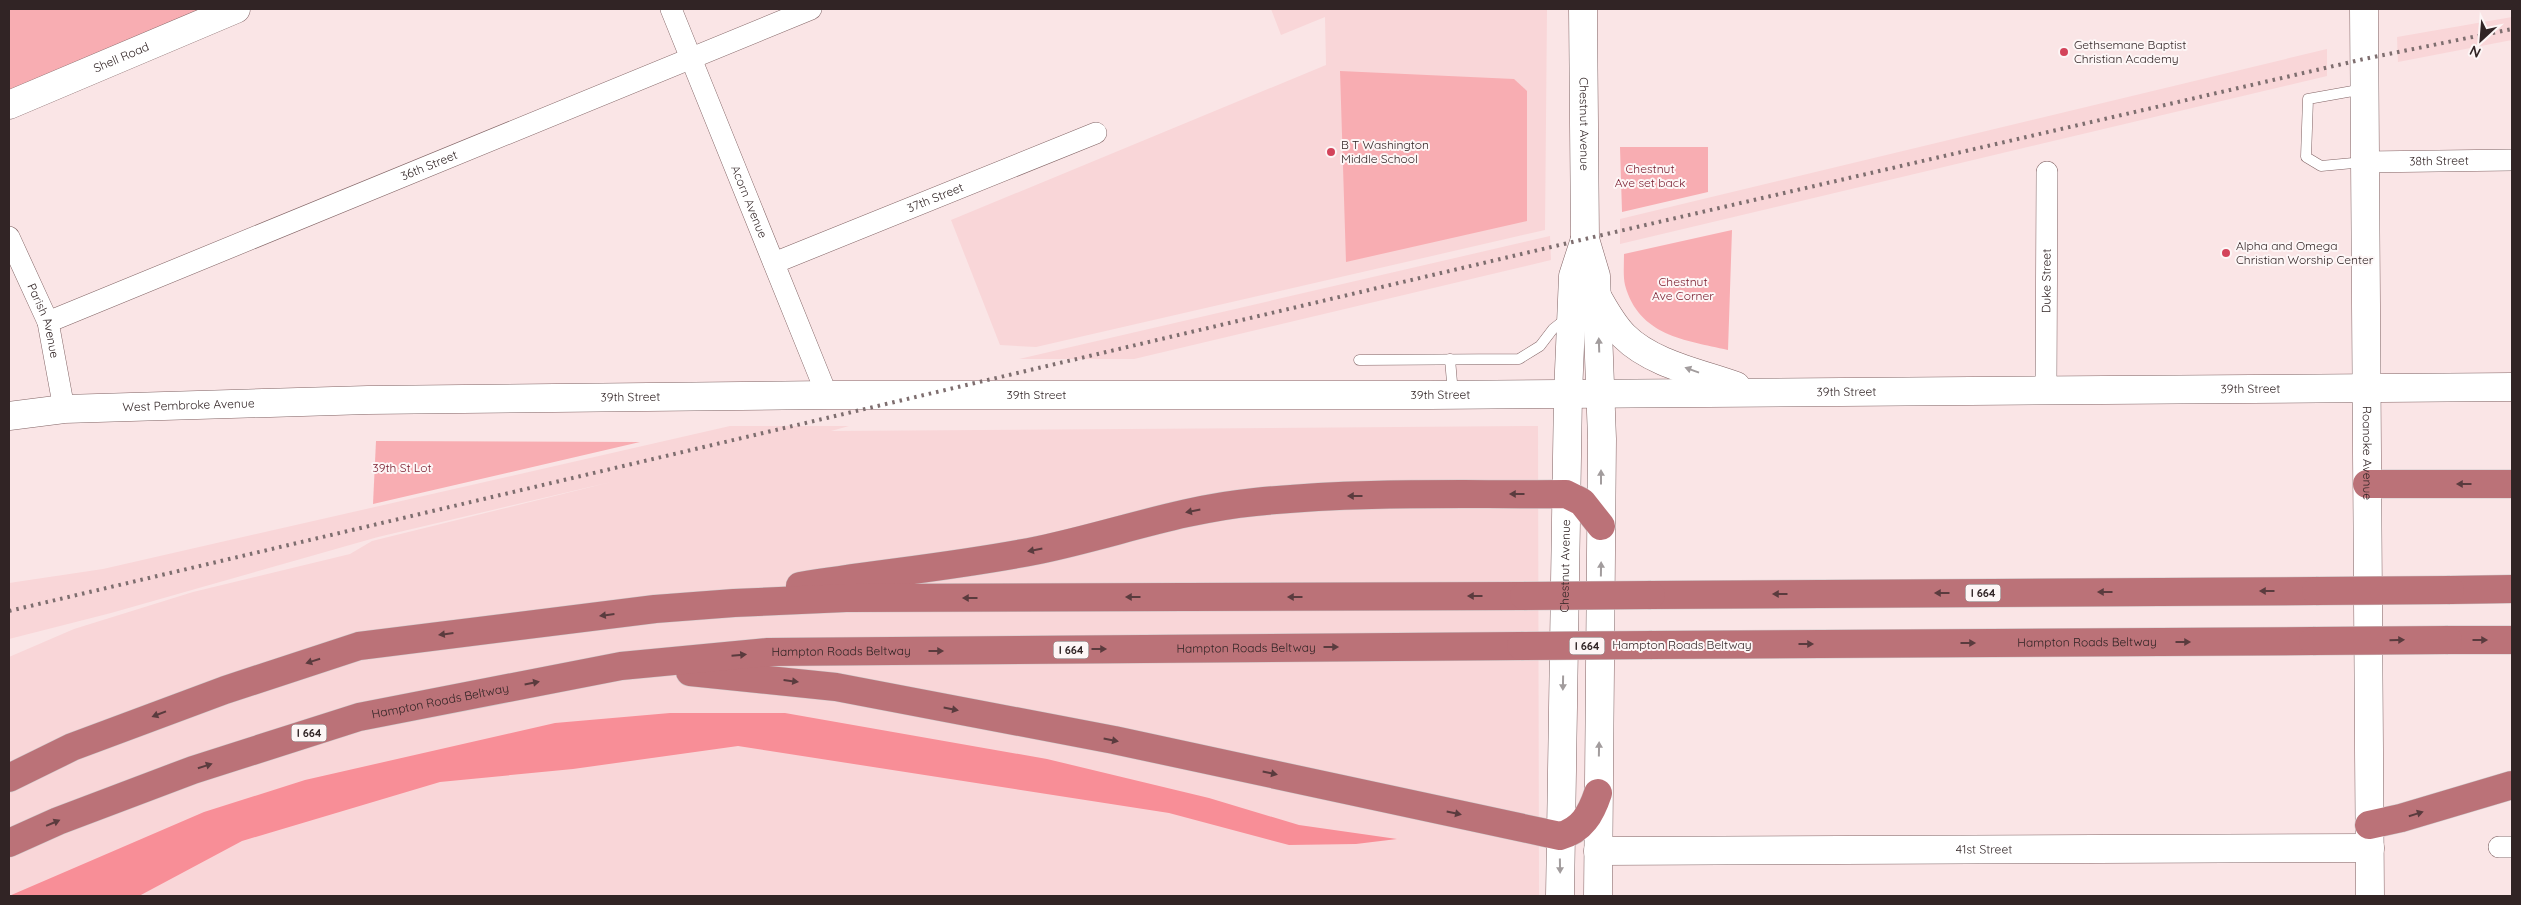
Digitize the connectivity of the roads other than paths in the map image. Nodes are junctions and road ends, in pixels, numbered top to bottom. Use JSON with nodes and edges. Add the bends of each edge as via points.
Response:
{"nodes":[{"id":1,"x":236,"y":9,"type":"edge"},
{"id":2,"x":671,"y":9,"type":"edge"},
{"id":3,"x":811,"y":9,"type":"edge"},
{"id":4,"x":1583,"y":9,"type":"edge"},
{"id":5,"x":2364,"y":9,"type":"edge"},
{"id":6,"x":691,"y":58,"type":"junction"},
{"id":7,"x":2364,"y":89,"type":"junction"},
{"id":8,"x":9,"y":105,"type":"edge"},
{"id":9,"x":1096,"y":133,"type":"dead end"},
{"id":10,"x":2512,"y":160,"type":"edge"},
{"id":11,"x":2365,"y":162,"type":"junction"},
{"id":12,"x":2046,"y":172,"type":"dead end"},
{"id":13,"x":9,"y":237,"type":"edge"},
{"id":14,"x":1585,"y":239,"type":"junction"},
{"id":15,"x":774,"y":263,"type":"junction"},
{"id":16,"x":1597,"y":297,"type":"junction"},
{"id":17,"x":1572,"y":314,"type":"junction"},
{"id":18,"x":48,"y":322,"type":"junction"},
{"id":19,"x":1450,"y":359,"type":"junction"},
{"id":20,"x":1359,"y":360,"type":"dead end"},
{"id":21,"x":2512,"y":387,"type":"edge"},
{"id":22,"x":2046,"y":390,"type":"junction"},
{"id":23,"x":2366,"y":390,"type":"junction"},
{"id":24,"x":1754,"y":392,"type":"junction"},
{"id":25,"x":1568,"y":394,"type":"junction"},
{"id":26,"x":1601,"y":394,"type":"junction"},
{"id":27,"x":827,"y":395,"type":"junction"},
{"id":28,"x":1453,"y":395,"type":"junction"},
{"id":29,"x":368,"y":400,"type":"joint"},
{"id":30,"x":64,"y":409,"type":"junction"},
{"id":31,"x":9,"y":416,"type":"edge"},
{"id":32,"x":2367,"y":484,"type":"junction"},
{"id":33,"x":2512,"y":484,"type":"edge"},
{"id":34,"x":1566,"y":494,"type":"junction"},
{"id":35,"x":1601,"y":526,"type":"junction"},
{"id":36,"x":2512,"y":589,"type":"edge"},
{"id":37,"x":656,"y":609,"type":"junction"},
{"id":38,"x":2512,"y":640,"type":"edge"},
{"id":39,"x":621,"y":666,"type":"junction"},
{"id":40,"x":9,"y":778,"type":"edge"},
{"id":41,"x":2512,"y":786,"type":"edge"},
{"id":42,"x":1598,"y":793,"type":"junction"},
{"id":43,"x":1560,"y":836,"type":"junction"},
{"id":44,"x":2369,"y":836,"type":"junction"},
{"id":45,"x":9,"y":843,"type":"edge"},
{"id":46,"x":1598,"y":851,"type":"junction"},
{"id":47,"x":1560,"y":896,"type":"edge"},
{"id":48,"x":1598,"y":896,"type":"edge"},
{"id":49,"x":2370,"y":896,"type":"edge"}],
"edges":[{"from":1,"to":8,"type":"main road","name":"Shell Road"},
{"from":2,"to":6,"type":"street","name":"Acorn Avenue"},
{"from":3,"to":6,"type":"street","name":"36th Street"},
{"from":4,"to":14,"type":"main road","name":"Chestnut Avenue"},
{"from":5,"to":7,"type":"main road","name":"Roanoke Avenue"},
{"from":6,"to":15,"type":"street","name":"Acorn Avenue"},
{"from":6,"to":18,"type":"street","name":"36th Street"},
{"from":7,"to":11,"type":"main road","name":"Roanoke Avenue"},
{"from":7,"to":11,"type":"lane","via":[[2308,99],[2306,157],[2321,166]]},
{"from":9,"to":15,"type":"street","name":"37th Street"},
{"from":10,"to":11,"type":"street","name":"38th Street"},
{"from":11,"to":23,"type":"main road","name":"Roanoke Avenue"},
{"from":12,"to":22,"type":"street","name":"Duke Street"},
{"from":13,"to":18,"type":"street","name":"Parish Avenue"},
{"from":14,"to":16,"type":"main road","name":"Chestnut Avenue","via":[[1596,276]]},
{"from":14,"to":17,"type":"main road","name":"Chestnut Avenue","via":[[1573,276]]},
{"from":15,"to":27,"type":"street","name":"Acorn Avenue"},
{"from":24,"to":16,"type":"main road","one_way":true,"via":[[1639,348],[1611,321]]},
{"from":26,"to":16,"type":"main road","name":"Chestnut Avenue","one_way":true},
{"from":17,"to":19,"type":"lane","via":[[1553,329],[1540,346],[1519,359]]},
{"from":17,"to":25,"type":"main road","name":"Chestnut Avenue"},
{"from":18,"to":30,"type":"street","name":"Parish Avenue"},
{"from":19,"to":20,"type":"lane"},
{"from":19,"to":28,"type":"lane"},
{"from":21,"to":23,"type":"main road","name":"39th Street"},
{"from":22,"to":23,"type":"main road","name":"39th Street"},
{"from":22,"to":24,"type":"main road","name":"39th Street"},
{"from":23,"to":32,"type":"main road","name":"Roanoke Avenue"},
{"from":24,"to":26,"type":"main road","name":"39th Street"},
{"from":25,"to":26,"type":"main road","name":"39th Street"},
{"from":25,"to":28,"type":"main road","name":"39th Street"},
{"from":25,"to":34,"type":"main road","name":"Chestnut Avenue"},
{"from":35,"to":26,"type":"main road","name":"Chestnut Avenue","one_way":true},
{"from":27,"to":28,"type":"main road","name":"39th Street"},
{"from":27,"to":29,"type":"main road","name":"39th Street"},
{"from":29,"to":30,"type":"main road","name":"West Pembroke Avenue"},
{"from":30,"to":31,"type":"main road","name":"West Pembroke Avenue"},
{"from":33,"to":32,"type":"highway","one_way":true},
{"from":32,"to":44,"type":"main road","name":"Roanoke Avenue"},
{"from":34,"to":35,"type":"highway","via":[[1582,502]]},
{"from":34,"to":37,"type":"highway","one_way":true,"via":[[1314,496],[1253,502],[1191,511],[1022,553]]},
{"from":34,"to":43,"type":"main road","name":"Chestnut Avenue","one_way":true},
{"from":42,"to":35,"type":"main road","name":"Chestnut Avenue","one_way":true},
{"from":36,"to":37,"type":"highway","number":"I 664","one_way":true,"bridge":true,"via":[[846,598]]},
{"from":37,"to":40,"type":"highway","number":"I 664","one_way":true,"via":[[359,646],[225,690],[72,747]]},
{"from":39,"to":38,"type":"highway","name":"Hampton Roads Beltway","number":"I 664","one_way":true,"bridge":true,"via":[[768,652]]},
{"from":39,"to":43,"type":"highway","one_way":true,"via":[[836,687],[1114,740]]},
{"from":45,"to":39,"type":"highway","name":"Hampton Roads Beltway","number":"I 664","one_way":true,"via":[[193,770],[358,717]]},
{"from":44,"to":41,"type":"highway","one_way":true,"via":[[2401,818]]},
{"from":42,"to":43,"type":"highway","via":[[1593,810],[1578,828]]},
{"from":42,"to":46,"type":"main road","name":"Chestnut Avenue"},
{"from":43,"to":47,"type":"main road","name":"Chestnut Avenue","one_way":true},
{"from":44,"to":46,"type":"main road","name":"41st Street"},
{"from":44,"to":49,"type":"main road","name":"Roanoke Avenue"},
{"from":46,"to":48,"type":"main road","name":"Chestnut Avenue"}]}
